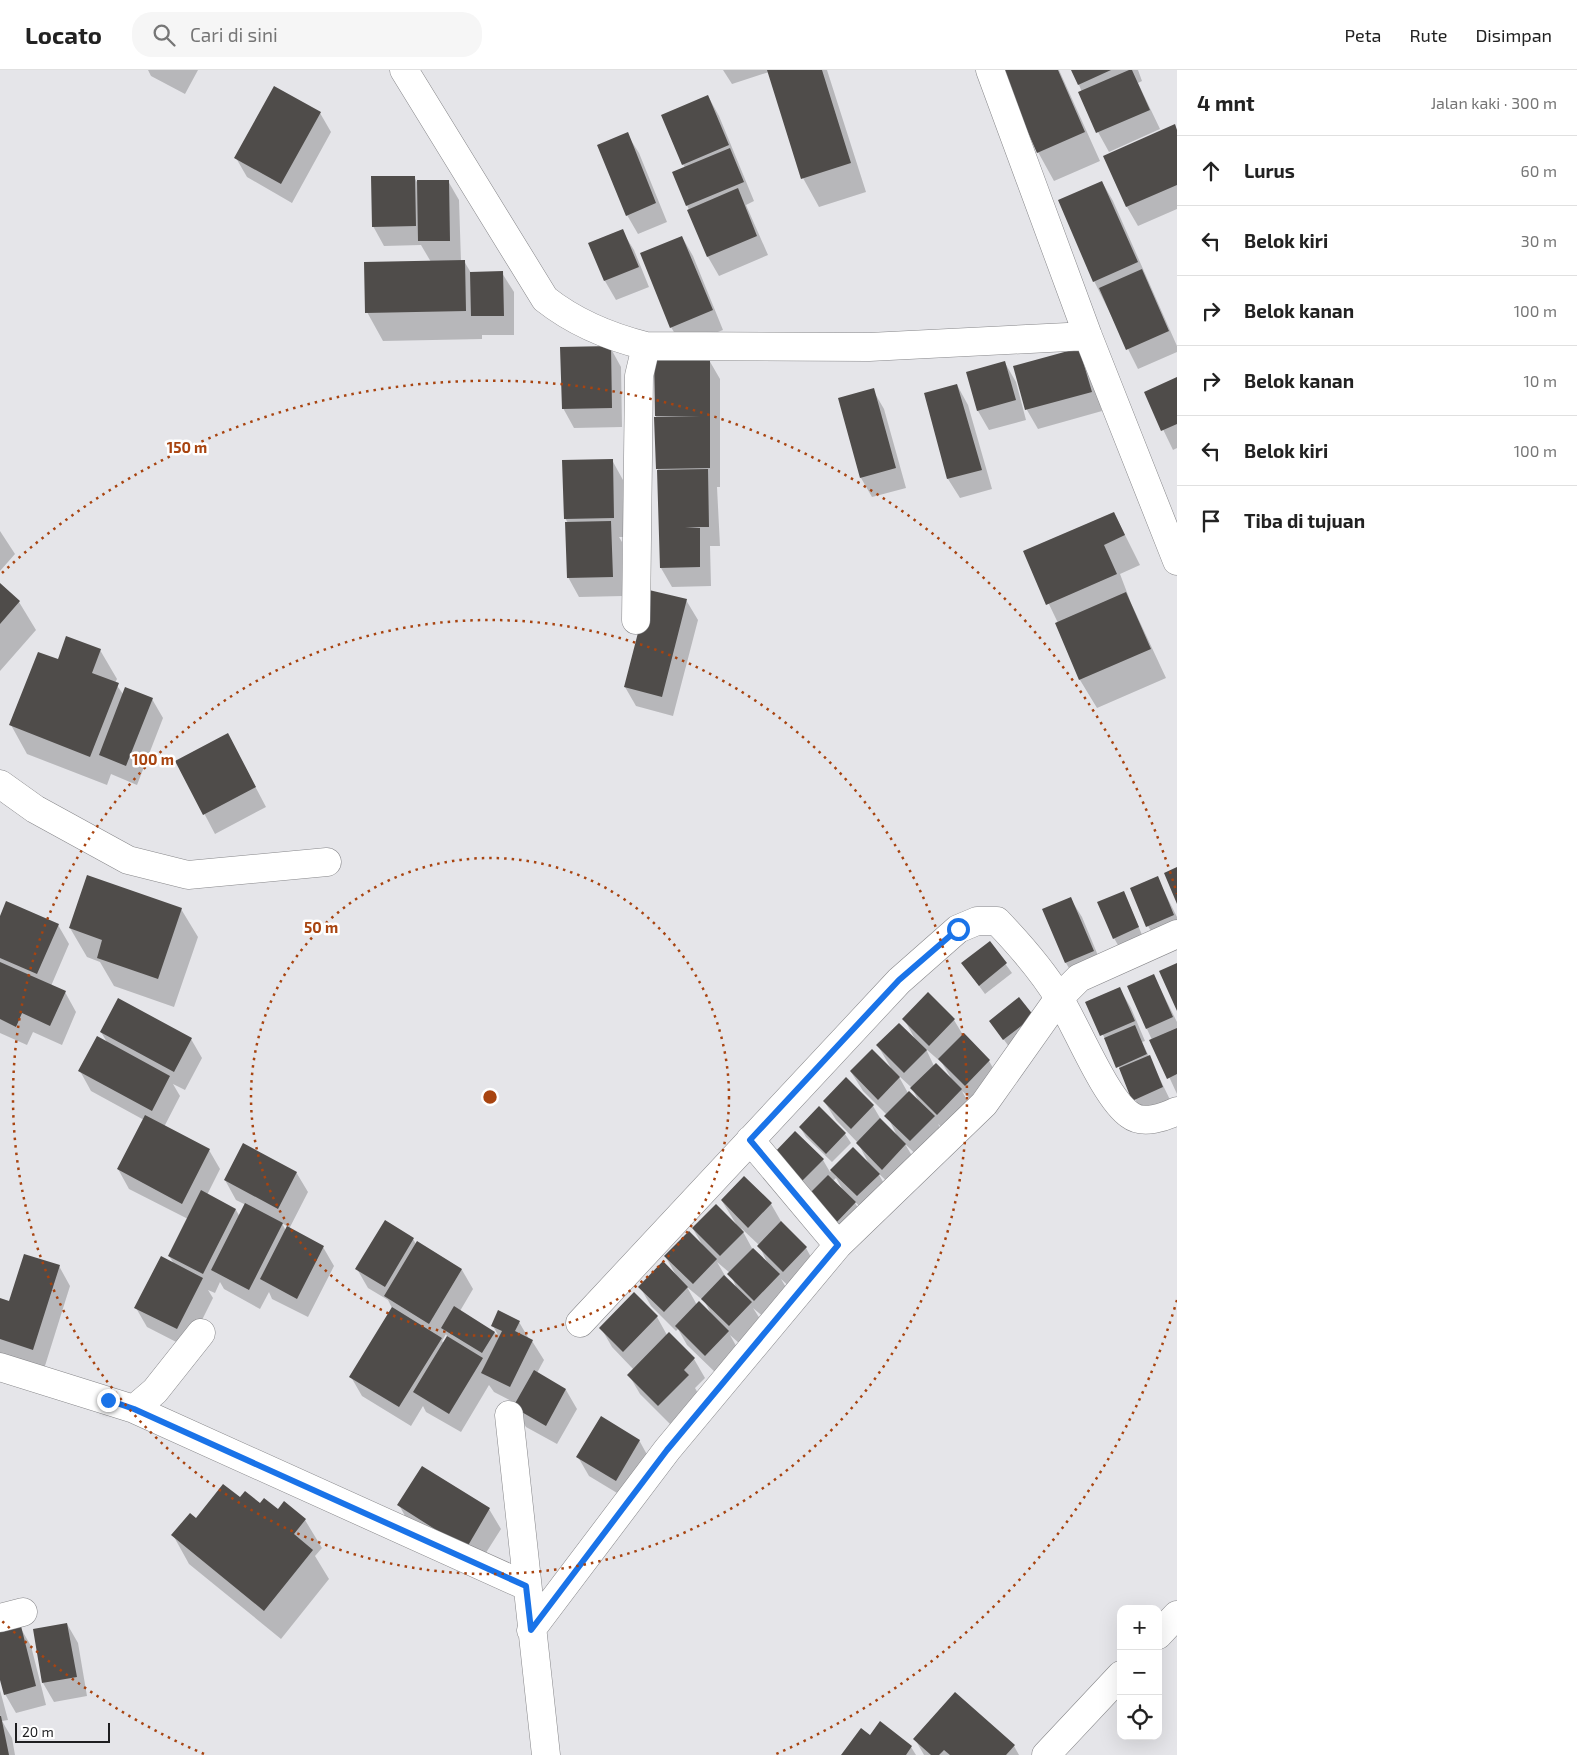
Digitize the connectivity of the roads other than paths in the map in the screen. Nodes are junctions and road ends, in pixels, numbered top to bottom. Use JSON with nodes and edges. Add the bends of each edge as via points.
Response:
{"nodes":[{"id":1,"x":404,"y":70,"type":"edge"},
{"id":2,"x":990,"y":70,"type":"edge"},
{"id":3,"x":1088,"y":336,"type":"junction"},
{"id":4,"x":646,"y":346,"type":"junction"},
{"id":5,"x":1177,"y":560,"type":"edge"},
{"id":6,"x":636,"y":620,"type":"dead end"},
{"id":7,"x":0,"y":784,"type":"edge"},
{"id":8,"x":326,"y":862,"type":"dead end"},
{"id":9,"x":1177,"y":934,"type":"edge"},
{"id":10,"x":1059,"y":998,"type":"junction"},
{"id":11,"x":1177,"y":1110,"type":"edge"},
{"id":12,"x":750,"y":1140,"type":"junction"},
{"id":13,"x":838,"y":1245,"type":"junction"},
{"id":14,"x":580,"y":1322,"type":"dead end"},
{"id":15,"x":201,"y":1333,"type":"dead end"},
{"id":16,"x":0,"y":1367,"type":"edge"},
{"id":17,"x":134,"y":1409,"type":"junction"},
{"id":18,"x":509,"y":1414,"type":"dead end"},
{"id":19,"x":526,"y":1586,"type":"junction"},
{"id":20,"x":1177,"y":1615,"type":"edge"},
{"id":21,"x":531,"y":1630,"type":"junction"},
{"id":22,"x":1162,"y":1631,"type":"edge"},
{"id":23,"x":1117,"y":1679,"type":"edge"},
{"id":24,"x":546,"y":1755,"type":"edge"},
{"id":25,"x":1046,"y":1755,"type":"edge"}],
"edges":[{"from":1,"to":4,"type":"street","via":[[545,299],[565,316]]},
{"from":2,"to":3,"type":"street"},
{"from":3,"to":4,"type":"street","via":[[869,347]]},
{"from":3,"to":5,"type":"street"},
{"from":4,"to":6,"type":"street","via":[[639,376]]},
{"from":7,"to":8,"type":"street","via":[[35,809],[128,860],[188,875]]},
{"from":9,"to":10,"type":"street","via":[[1079,978]]},
{"from":10,"to":11,"type":"street","via":[[1114,1099],[1130,1116],[1164,1118]]},
{"from":10,"to":12,"type":"street","via":[[1026,952],[997,921],[977,921],[958,929],[899,980]]},
{"from":10,"to":13,"type":"street","via":[[984,1104]]},
{"from":12,"to":13,"type":"street"},
{"from":12,"to":14,"type":"street"},
{"from":13,"to":21,"type":"street","via":[[667,1450]]},
{"from":15,"to":17,"type":"street","via":[[155,1390]]},
{"from":16,"to":17,"type":"street"},
{"from":17,"to":19,"type":"street"},
{"from":18,"to":19,"type":"street"},
{"from":19,"to":21,"type":"street"},
{"from":20,"to":22,"type":"street"},
{"from":21,"to":24,"type":"street"},
{"from":23,"to":25,"type":"street"}]}
